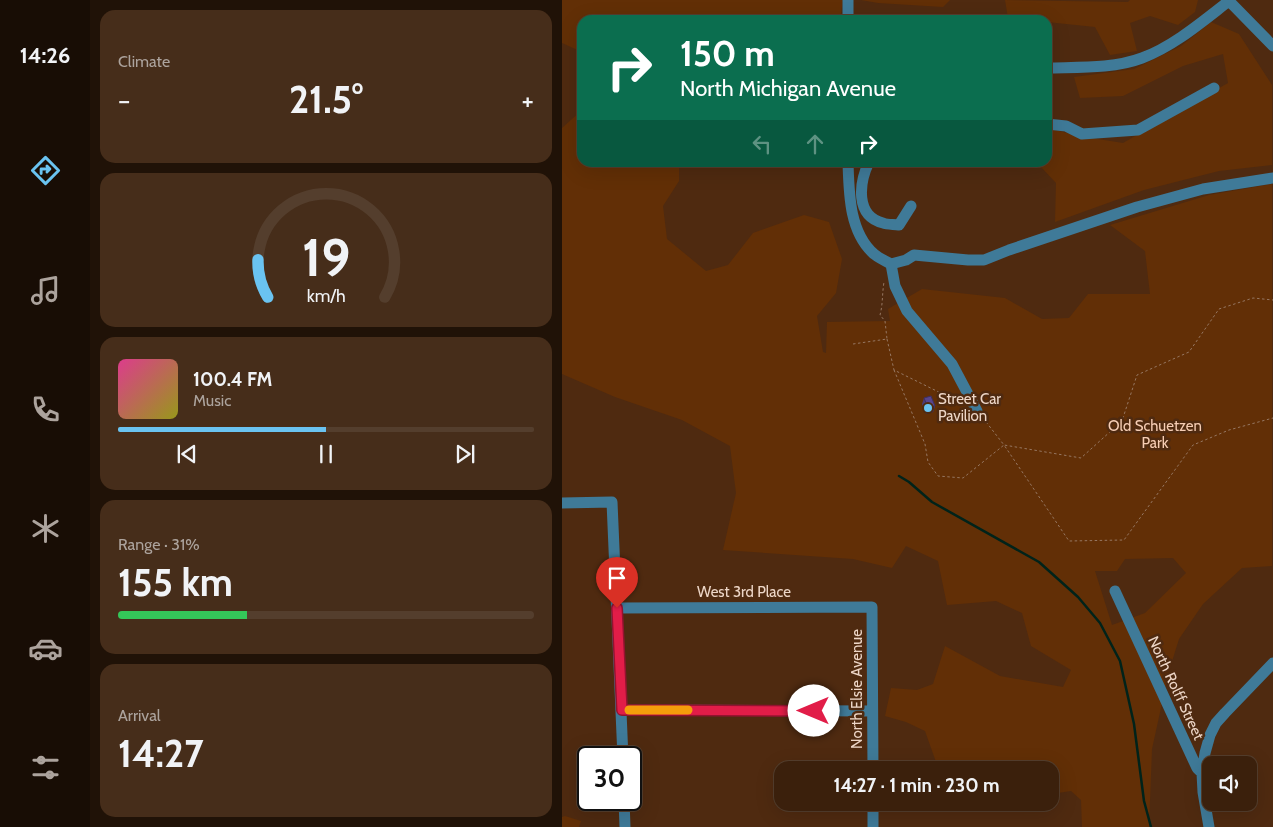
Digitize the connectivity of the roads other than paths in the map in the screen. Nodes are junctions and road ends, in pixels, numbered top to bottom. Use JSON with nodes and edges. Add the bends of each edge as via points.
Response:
{"nodes":[{"id":1,"x":848,"y":0,"type":"edge"},
{"id":2,"x":1229,"y":1,"type":"edge"},
{"id":3,"x":848,"y":15,"type":"edge"},
{"id":4,"x":1272,"y":46,"type":"edge"},
{"id":5,"x":1052,"y":68,"type":"edge"},
{"id":6,"x":1214,"y":88,"type":"dead end"},
{"id":7,"x":1052,"y":125,"type":"edge"},
{"id":8,"x":848,"y":167,"type":"edge"},
{"id":9,"x":868,"y":167,"type":"edge"},
{"id":10,"x":1272,"y":178,"type":"edge"},
{"id":11,"x":911,"y":206,"type":"dead end"},
{"id":12,"x":891,"y":264,"type":"junction"},
{"id":13,"x":977,"y":410,"type":"road end"},
{"id":14,"x":562,"y":503,"type":"edge"},
{"id":15,"x":1115,"y":591,"type":"dead end"},
{"id":16,"x":872,"y":607,"type":"joint"},
{"id":17,"x":617,"y":608,"type":"junction"},
{"id":18,"x":1272,"y":663,"type":"edge"},
{"id":19,"x":622,"y":710,"type":"junction"},
{"id":20,"x":872,"y":711,"type":"junction"},
{"id":21,"x":623,"y":746,"type":"edge"},
{"id":22,"x":1204,"y":756,"type":"edge"},
{"id":23,"x":873,"y":761,"type":"edge"},
{"id":24,"x":1202,"y":773,"type":"edge"},
{"id":25,"x":624,"y":811,"type":"edge"},
{"id":26,"x":873,"y":811,"type":"edge"},
{"id":27,"x":1206,"y":811,"type":"edge"},
{"id":28,"x":625,"y":827,"type":"edge"},
{"id":29,"x":873,"y":827,"type":"edge"},
{"id":30,"x":1209,"y":827,"type":"edge"}],
"edges":[{"from":1,"to":3,"type":"street"},
{"from":2,"to":4,"type":"street"},
{"from":2,"to":5,"type":"street","via":[[1176,40],[1143,58],[1091,67]]},
{"from":6,"to":7,"type":"street","via":[[1138,130],[1082,134],[1066,126]]},
{"from":8,"to":12,"type":"street","via":[[852,214],[862,238],[874,253]]},
{"from":9,"to":11,"type":"street","via":[[861,204],[871,216],[882,223],[899,225]]},
{"from":10,"to":12,"type":"street","via":[[1203,189],[1136,207],[984,260],[914,255]]},
{"from":12,"to":13,"type":"street","via":[[895,286],[907,311],[952,364]]},
{"from":14,"to":17,"type":"street","via":[[612,502]]},
{"from":15,"to":24,"type":"street","name":"North Rolff Street"},
{"from":16,"to":17,"type":"street","name":"West 3rd Place"},
{"from":16,"to":20,"type":"street","name":"North Elsie Avenue"},
{"from":17,"to":19,"type":"street"},
{"from":18,"to":22,"type":"street","via":[[1216,723]]},
{"from":19,"to":20,"type":"street"},
{"from":19,"to":21,"type":"street"},
{"from":20,"to":23,"type":"street","name":"North Elsie Avenue"},
{"from":25,"to":28,"type":"street"},
{"from":26,"to":29,"type":"street"},
{"from":27,"to":30,"type":"street","name":"North Rolff Street"}]}
